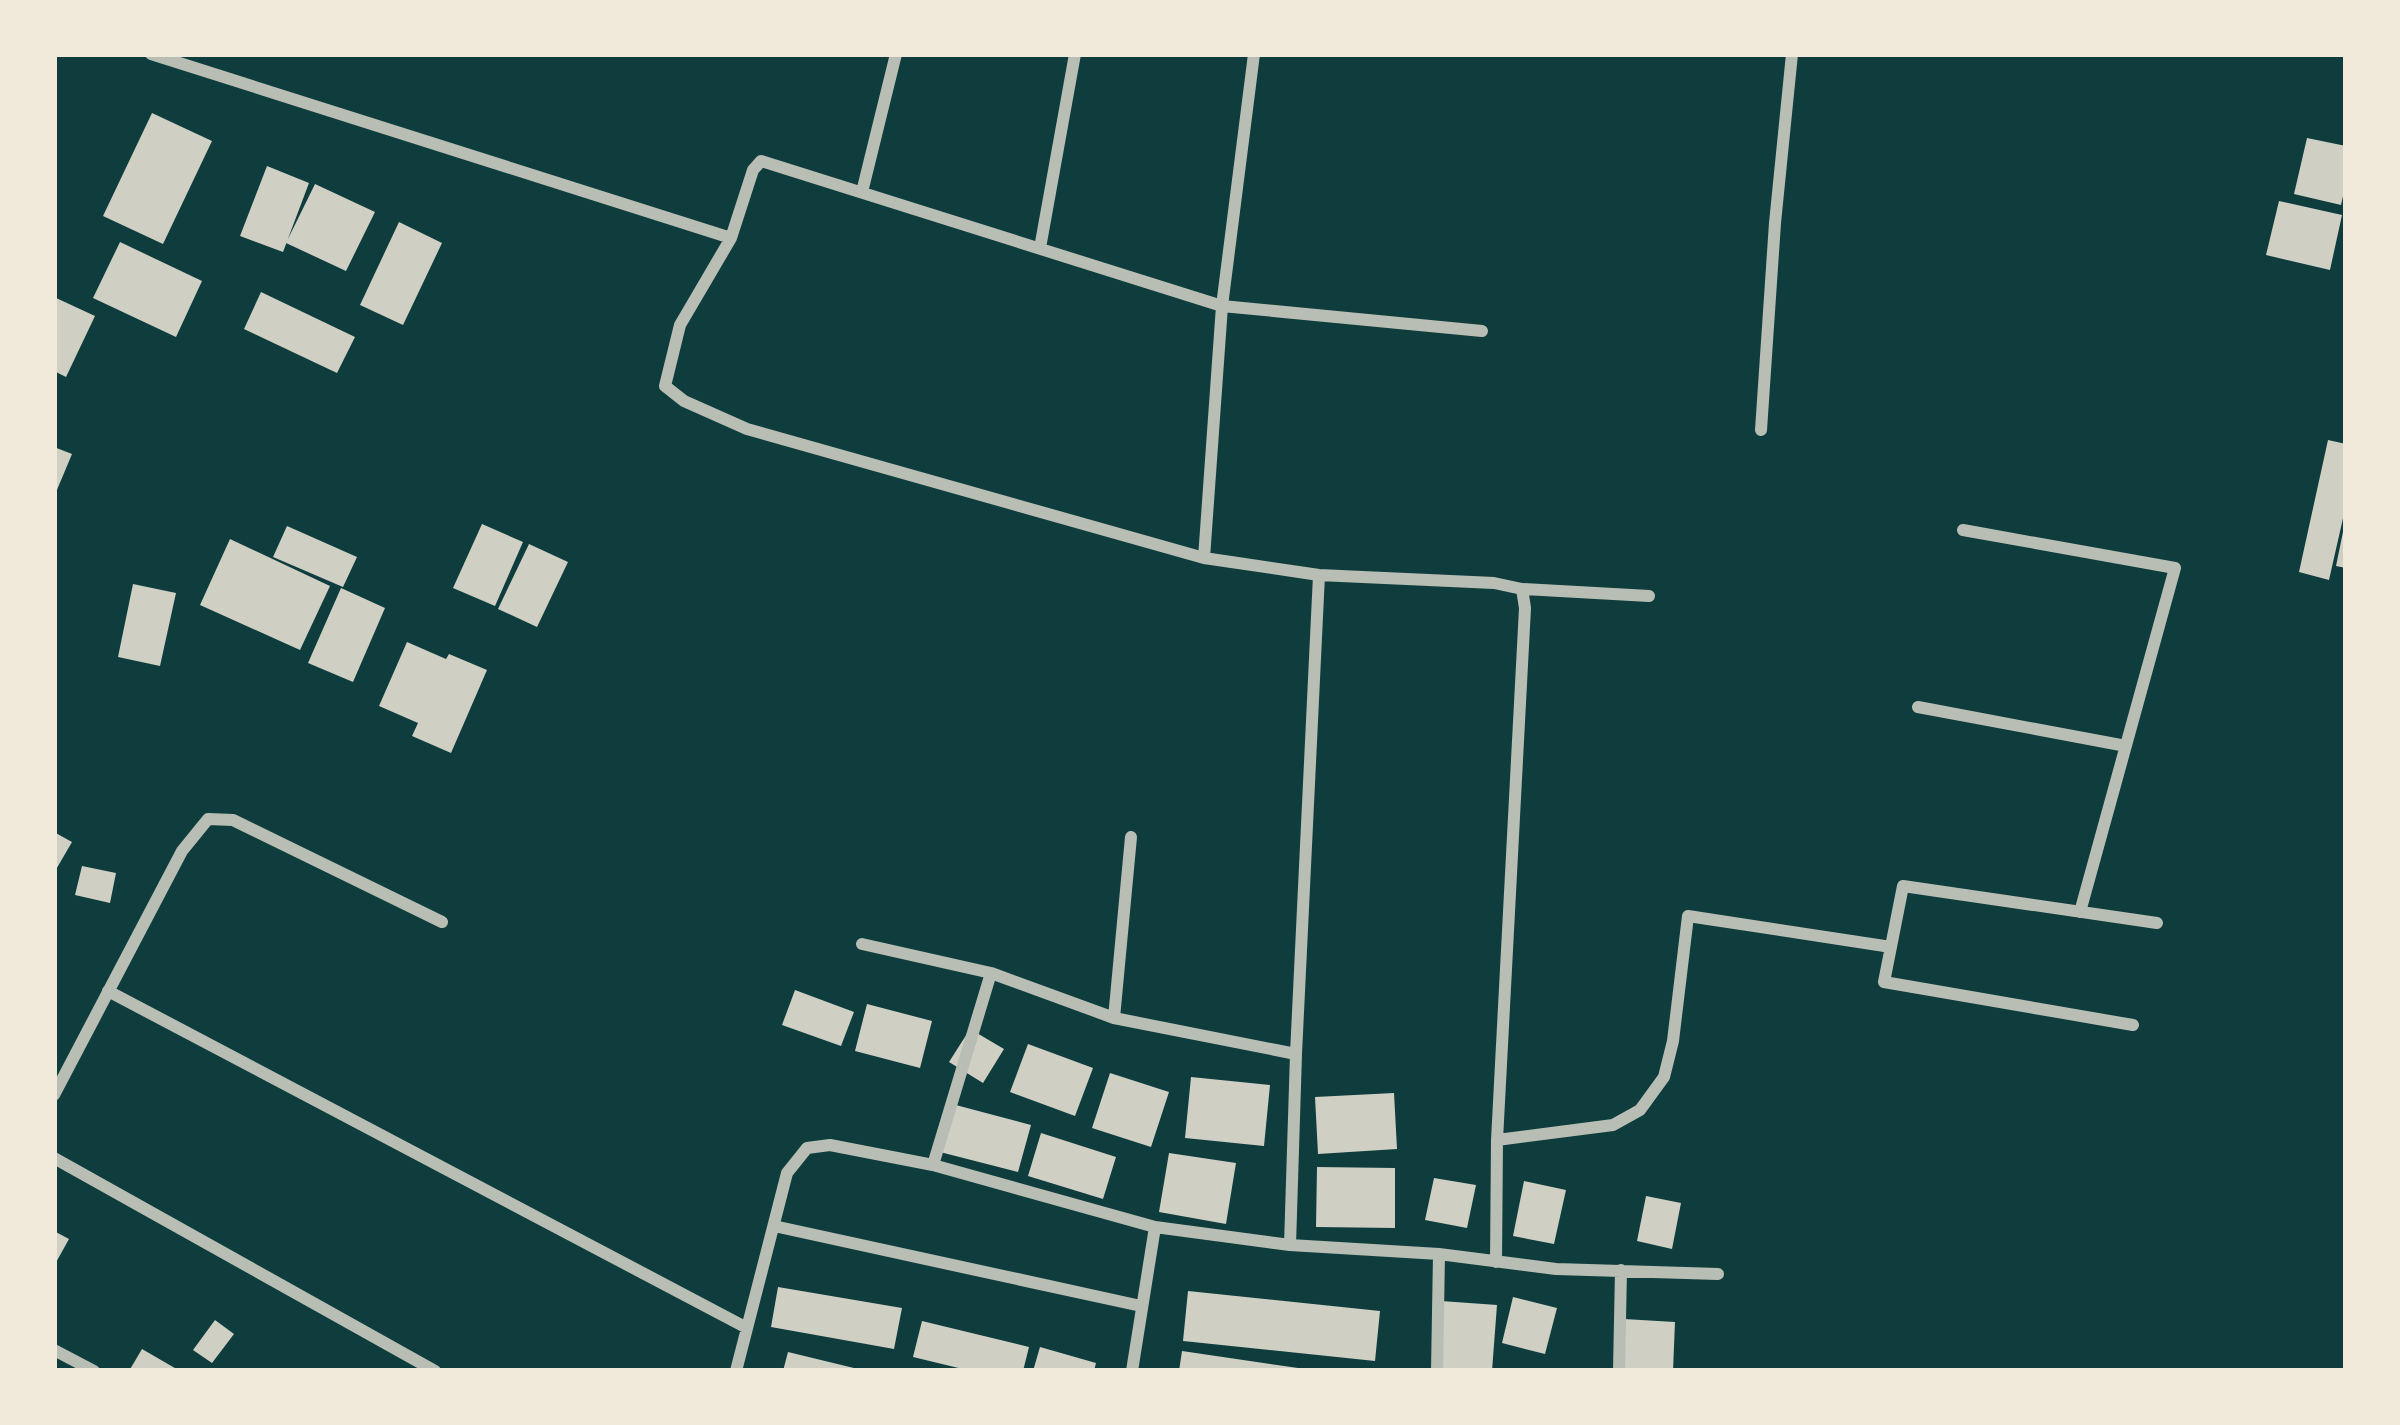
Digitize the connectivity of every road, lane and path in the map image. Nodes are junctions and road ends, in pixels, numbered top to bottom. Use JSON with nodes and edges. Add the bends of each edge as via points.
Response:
{"nodes":[{"id":1,"x":151,"y":54,"type":"edge"},
{"id":2,"x":896,"y":54,"type":"edge"},
{"id":3,"x":1075,"y":54,"type":"edge"},
{"id":4,"x":1254,"y":54,"type":"edge"},
{"id":5,"x":1792,"y":54,"type":"edge"},
{"id":6,"x":862,"y":192,"type":"junction"},
{"id":7,"x":730,"y":238,"type":"junction"},
{"id":8,"x":1040,"y":248,"type":"junction"},
{"id":9,"x":1222,"y":306,"type":"junction"},
{"id":10,"x":1482,"y":331,"type":"dead end"},
{"id":11,"x":1761,"y":430,"type":"dead end"},
{"id":12,"x":1963,"y":530,"type":"dead end"},
{"id":13,"x":1204,"y":558,"type":"junction"},
{"id":14,"x":1319,"y":575,"type":"junction"},
{"id":15,"x":1522,"y":590,"type":"junction"},
{"id":16,"x":1648,"y":596,"type":"dead end"},
{"id":17,"x":1918,"y":707,"type":"dead end"},
{"id":18,"x":2126,"y":746,"type":"junction"},
{"id":19,"x":1131,"y":837,"type":"dead end"},
{"id":20,"x":2080,"y":912,"type":"junction"},
{"id":21,"x":442,"y":922,"type":"dead end"},
{"id":22,"x":2157,"y":923,"type":"dead end"},
{"id":23,"x":862,"y":944,"type":"dead end"},
{"id":24,"x":1891,"y":947,"type":"junction"},
{"id":25,"x":991,"y":974,"type":"junction"},
{"id":26,"x":108,"y":991,"type":"junction"},
{"id":27,"x":1114,"y":1018,"type":"junction"},
{"id":28,"x":2133,"y":1025,"type":"dead end"},
{"id":29,"x":1296,"y":1054,"type":"junction"},
{"id":30,"x":54,"y":1095,"type":"edge"},
{"id":31,"x":1497,"y":1140,"type":"junction"},
{"id":32,"x":54,"y":1158,"type":"edge"},
{"id":33,"x":933,"y":1165,"type":"junction"},
{"id":34,"x":774,"y":1226,"type":"junction"},
{"id":35,"x":1155,"y":1227,"type":"junction"},
{"id":36,"x":1289,"y":1245,"type":"junction"},
{"id":37,"x":1439,"y":1254,"type":"junction"},
{"id":38,"x":1496,"y":1262,"type":"junction"},
{"id":39,"x":1621,"y":1270,"type":"junction"},
{"id":40,"x":1718,"y":1274,"type":"dead end"},
{"id":41,"x":1141,"y":1306,"type":"junction"},
{"id":42,"x":747,"y":1328,"type":"junction"},
{"id":43,"x":54,"y":1351,"type":"edge"},
{"id":44,"x":94,"y":1371,"type":"edge"},
{"id":45,"x":435,"y":1371,"type":"edge"},
{"id":46,"x":736,"y":1371,"type":"edge"},
{"id":47,"x":1132,"y":1371,"type":"edge"},
{"id":48,"x":1437,"y":1371,"type":"edge"},
{"id":49,"x":1619,"y":1371,"type":"edge"}],
"edges":[{"from":1,"to":7,"type":"street"},
{"from":2,"to":6,"type":"street"},
{"from":3,"to":8,"type":"street"},
{"from":4,"to":9,"type":"street"},
{"from":5,"to":11,"type":"street"},
{"from":6,"to":7,"type":"street","via":[[761,161]]},
{"from":6,"to":8,"type":"street"},
{"from":7,"to":13,"type":"street","via":[[680,325],[665,386],[684,401],[747,429]]},
{"from":8,"to":9,"type":"street"},
{"from":9,"to":10,"type":"street"},
{"from":9,"to":13,"type":"street"},
{"from":12,"to":18,"type":"street","via":[[2175,568]]},
{"from":13,"to":14,"type":"street"},
{"from":14,"to":15,"type":"street"},
{"from":14,"to":29,"type":"street"},
{"from":15,"to":16,"type":"street"},
{"from":15,"to":31,"type":"street"},
{"from":17,"to":18,"type":"street"},
{"from":18,"to":20,"type":"street"},
{"from":19,"to":27,"type":"street"},
{"from":20,"to":22,"type":"street"},
{"from":20,"to":24,"type":"street","via":[[1903,886]]},
{"from":21,"to":26,"type":"street","via":[[233,820],[208,819],[182,850]]},
{"from":23,"to":25,"type":"street"},
{"from":24,"to":28,"type":"street","via":[[1883,982]]},
{"from":24,"to":31,"type":"street","via":[[1688,916],[1664,1077],[1640,1110],[1613,1125]]},
{"from":25,"to":27,"type":"street"},
{"from":25,"to":33,"type":"street"},
{"from":26,"to":30,"type":"street"},
{"from":26,"to":42,"type":"street"},
{"from":27,"to":29,"type":"street"},
{"from":29,"to":36,"type":"street"},
{"from":31,"to":38,"type":"street"},
{"from":32,"to":45,"type":"street"},
{"from":33,"to":34,"type":"street","via":[[830,1144],[807,1148],[787,1173]]},
{"from":33,"to":35,"type":"street"},
{"from":34,"to":41,"type":"street"},
{"from":34,"to":42,"type":"street"},
{"from":35,"to":36,"type":"street"},
{"from":35,"to":41,"type":"street"},
{"from":36,"to":37,"type":"street"},
{"from":37,"to":38,"type":"street"},
{"from":37,"to":48,"type":"street"},
{"from":38,"to":39,"type":"street"},
{"from":39,"to":40,"type":"street"},
{"from":39,"to":49,"type":"street"},
{"from":41,"to":47,"type":"street"},
{"from":42,"to":46,"type":"street"},
{"from":43,"to":44,"type":"street"}]}
